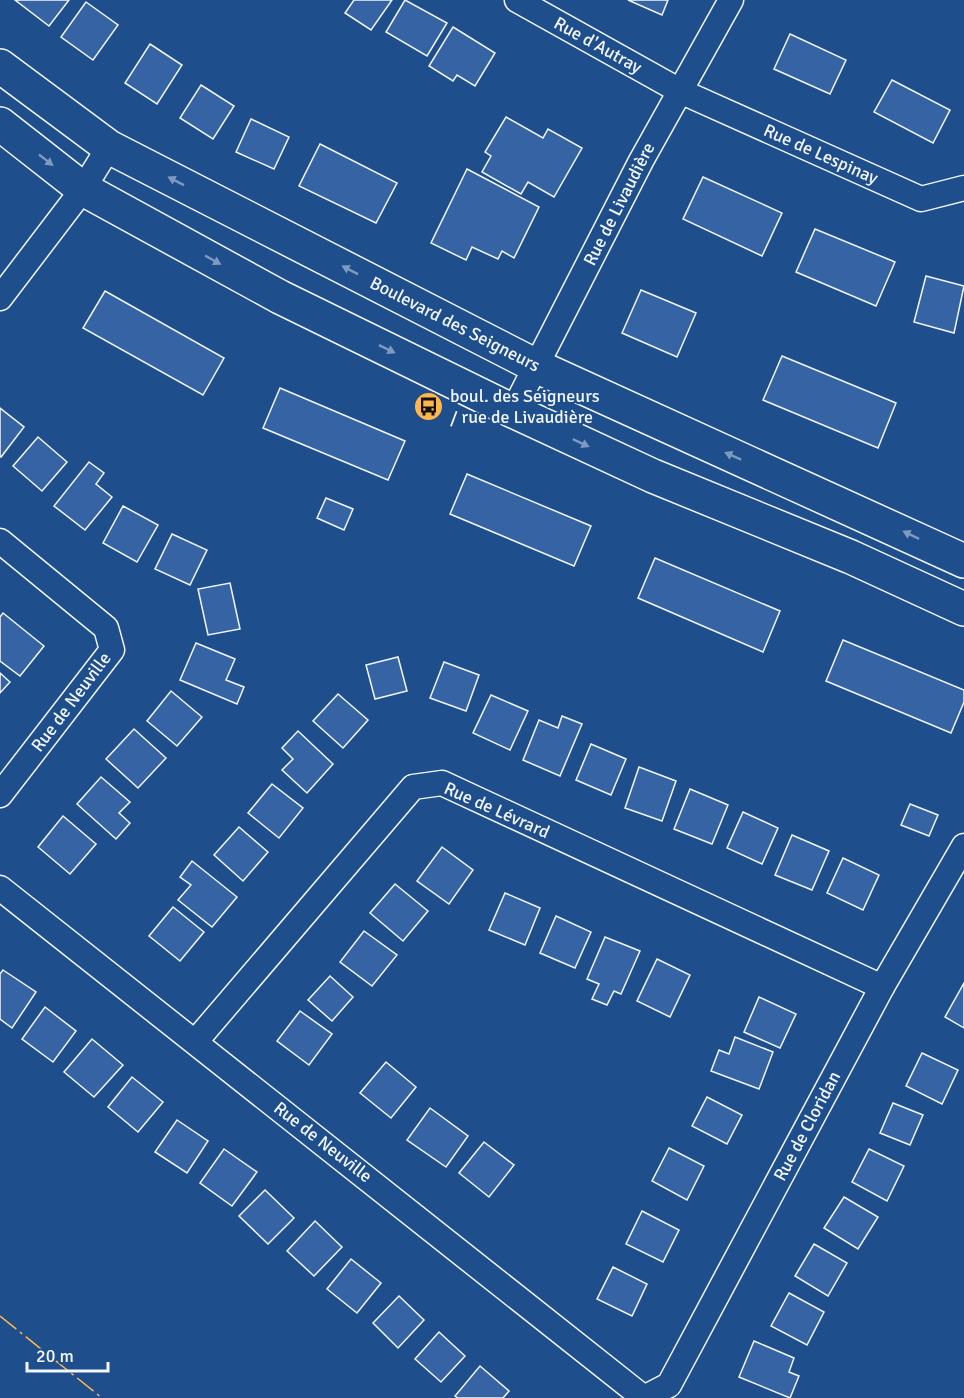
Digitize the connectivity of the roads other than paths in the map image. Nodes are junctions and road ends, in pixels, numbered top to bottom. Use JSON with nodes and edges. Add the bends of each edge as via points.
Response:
{"nodes":[{"id":1,"x":517,"y":0,"type":"edge"},
{"id":2,"x":731,"y":0,"type":"edge"},
{"id":3,"x":0,"y":66,"type":"edge"},
{"id":4,"x":680,"y":90,"type":"junction"},
{"id":5,"x":0,"y":124,"type":"edge"},
{"id":6,"x":109,"y":147,"type":"junction"},
{"id":7,"x":964,"y":188,"type":"edge"},
{"id":8,"x":83,"y":189,"type":"junction"},
{"id":9,"x":0,"y":297,"type":"edge"},
{"id":10,"x":538,"y":367,"type":"junction"},
{"id":11,"x":513,"y":411,"type":"junction"},
{"id":12,"x":0,"y":541,"type":"edge"},
{"id":13,"x":964,"y":561,"type":"edge"},
{"id":14,"x":964,"y":609,"type":"edge"},
{"id":15,"x":0,"y":795,"type":"edge"},
{"id":16,"x":964,"y":846,"type":"edge"},
{"id":17,"x":0,"y":888,"type":"edge"},
{"id":18,"x":882,"y":987,"type":"junction"},
{"id":19,"x":196,"y":1041,"type":"junction"},
{"id":20,"x":644,"y":1398,"type":"edge"}],
"edges":[{"from":1,"to":4,"type":"street","name":"Rue d'Autray"},
{"from":2,"to":4,"type":"street","name":"Rue de Livaudière"},
{"from":3,"to":6,"type":"street","name":"Boulevard des Seigneurs"},
{"from":4,"to":7,"type":"street","name":"Rue de Lespinay","via":[[921,198]]},
{"from":4,"to":10,"type":"street","name":"Rue de Livaudière","via":[[640,161]]},
{"from":5,"to":8,"type":"street","one_way":true},
{"from":6,"to":8,"type":"street"},
{"from":10,"to":6,"type":"street","name":"Boulevard des Seigneurs","one_way":true},
{"from":8,"to":9,"type":"street"},
{"from":8,"to":11,"type":"street","one_way":true,"via":[[280,297]]},
{"from":10,"to":11,"type":"street","name":"Rue de Livaudière"},
{"from":13,"to":10,"type":"street","name":"Boulevard des Seigneurs","one_way":true},
{"from":11,"to":14,"type":"street","one_way":true,"via":[[653,476],[851,557]]},
{"from":12,"to":15,"type":"street","name":"Rue de Neuville","via":[[106,628],[112,650]]},
{"from":16,"to":18,"type":"street","name":"Rue de Cloridan"},
{"from":17,"to":19,"type":"street","name":"Rue de Neuville"},
{"from":18,"to":19,"type":"street","name":"Rue de Lévrard","via":[[442,783],[412,787]]},
{"from":18,"to":20,"type":"street","name":"Rue de Cloridan","via":[[669,1385]]},
{"from":19,"to":20,"type":"street","name":"Rue de Neuville"}]}
